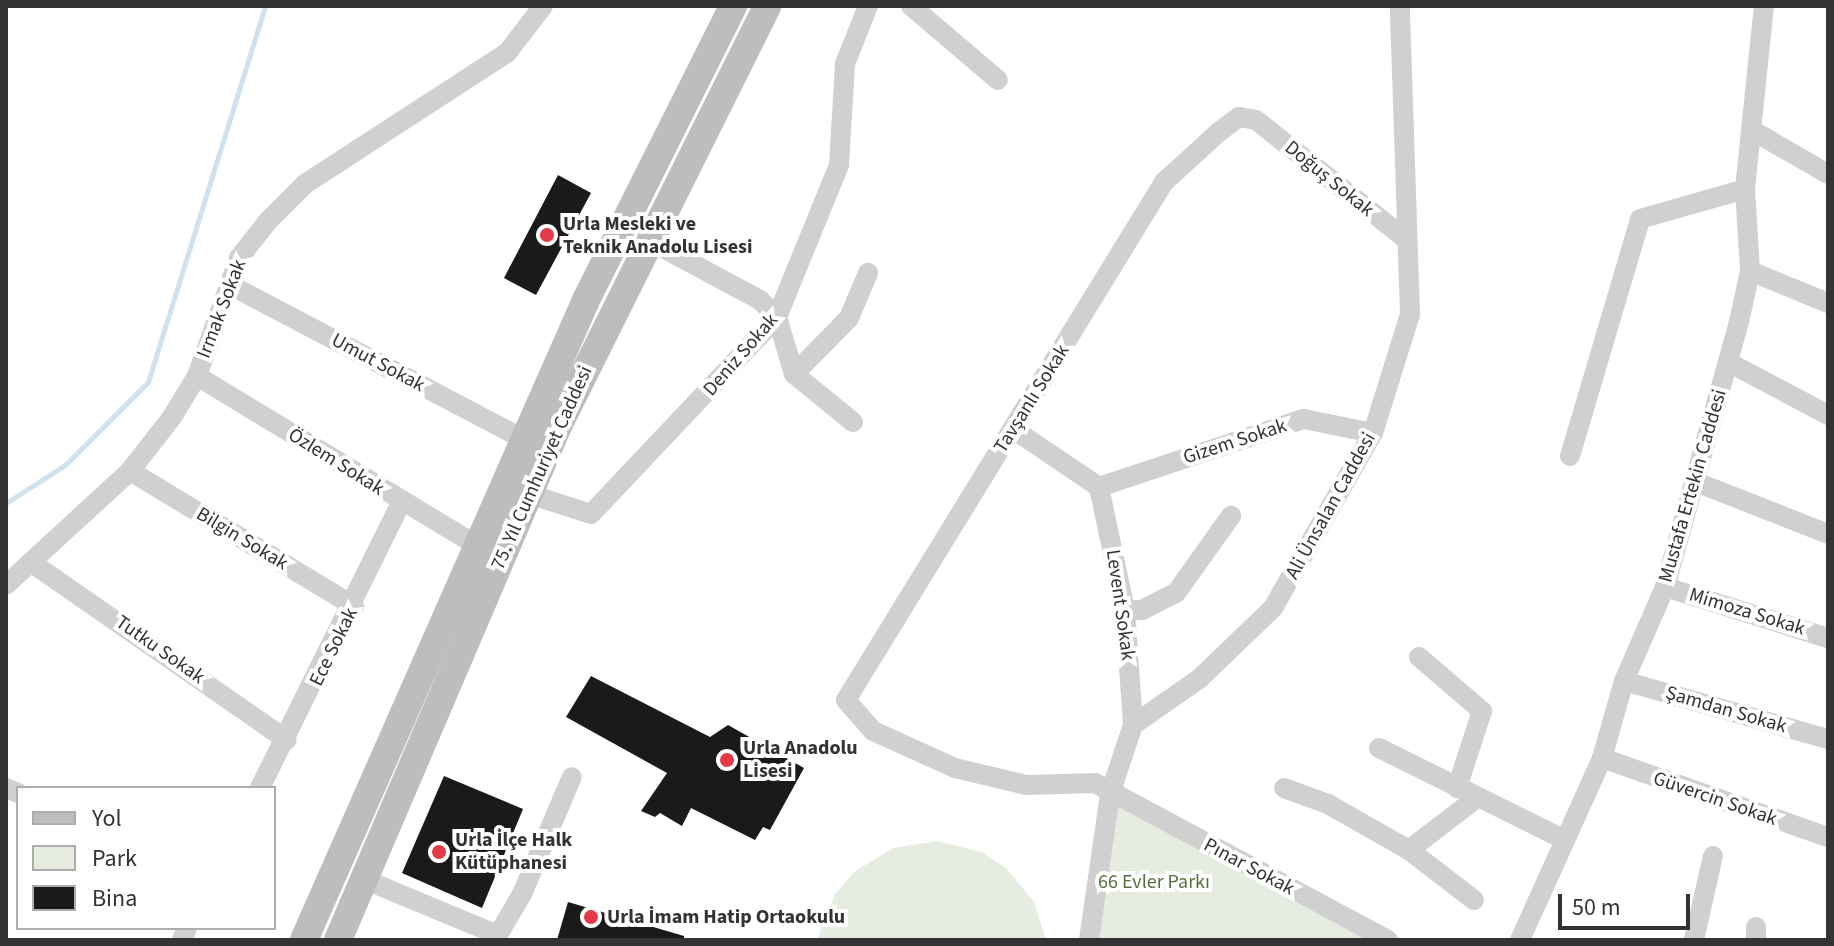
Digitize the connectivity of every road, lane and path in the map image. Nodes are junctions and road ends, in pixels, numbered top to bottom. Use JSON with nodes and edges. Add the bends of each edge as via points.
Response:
{"nodes":[{"id":1,"x":543,"y":6,"type":"edge"},
{"id":2,"x":733,"y":6,"type":"edge"},
{"id":3,"x":767,"y":6,"type":"edge"},
{"id":4,"x":868,"y":6,"type":"edge"},
{"id":5,"x":911,"y":6,"type":"edge"},
{"id":6,"x":1400,"y":6,"type":"edge"},
{"id":7,"x":1764,"y":6,"type":"edge"},
{"id":8,"x":998,"y":80,"type":"dead end"},
{"id":9,"x":1247,"y":118,"type":"joint"},
{"id":10,"x":1755,"y":132,"type":"junction"},
{"id":11,"x":1828,"y":174,"type":"edge"},
{"id":12,"x":1745,"y":189,"type":"junction"},
{"id":13,"x":1403,"y":237,"type":"junction"},
{"id":14,"x":650,"y":241,"type":"junction"},
{"id":15,"x":1750,"y":271,"type":"junction"},
{"id":16,"x":868,"y":273,"type":"dead end"},
{"id":17,"x":230,"y":285,"type":"junction"},
{"id":18,"x":1828,"y":303,"type":"edge"},
{"id":19,"x":777,"y":317,"type":"junction"},
{"id":20,"x":1728,"y":362,"type":"junction"},
{"id":21,"x":794,"y":374,"type":"junction"},
{"id":22,"x":197,"y":376,"type":"junction"},
{"id":23,"x":1828,"y":415,"type":"edge"},
{"id":24,"x":853,"y":422,"type":"dead end"},
{"id":25,"x":1013,"y":429,"type":"junction"},
{"id":26,"x":1373,"y":433,"type":"junction"},
{"id":27,"x":525,"y":440,"type":"junction"},
{"id":28,"x":1570,"y":456,"type":"dead end"},
{"id":29,"x":130,"y":471,"type":"junction"},
{"id":30,"x":1696,"y":482,"type":"junction"},
{"id":31,"x":1099,"y":487,"type":"junction"},
{"id":32,"x":529,"y":494,"type":"junction"},
{"id":33,"x":401,"y":503,"type":"junction"},
{"id":34,"x":1231,"y":516,"type":"dead end"},
{"id":35,"x":1828,"y":534,"type":"edge"},
{"id":36,"x":478,"y":546,"type":"junction"},
{"id":37,"x":32,"y":563,"type":"junction"},
{"id":38,"x":6,"y":585,"type":"edge"},
{"id":39,"x":1665,"y":587,"type":"junction"},
{"id":40,"x":354,"y":606,"type":"junction"},
{"id":41,"x":1125,"y":610,"type":"junction"},
{"id":42,"x":1828,"y":638,"type":"edge"},
{"id":43,"x":1419,"y":657,"type":"dead end"},
{"id":44,"x":1624,"y":681,"type":"junction"},
{"id":45,"x":1133,"y":725,"type":"junction"},
{"id":46,"x":873,"y":731,"type":"joint"},
{"id":47,"x":1828,"y":739,"type":"edge"},
{"id":48,"x":287,"y":740,"type":"junction"},
{"id":49,"x":1379,"y":748,"type":"dead end"},
{"id":50,"x":1602,"y":758,"type":"junction"},
{"id":51,"x":572,"y":777,"type":"dead end"},
{"id":52,"x":261,"y":786,"type":"edge"},
{"id":53,"x":1284,"y":788,"type":"dead end"},
{"id":54,"x":1110,"y":794,"type":"junction"},
{"id":55,"x":1465,"y":794,"type":"junction"},
{"id":56,"x":1828,"y":837,"type":"edge"},
{"id":57,"x":1561,"y":838,"type":"junction"},
{"id":58,"x":1409,"y":850,"type":"junction"},
{"id":59,"x":1713,"y":856,"type":"dead end"},
{"id":60,"x":361,"y":878,"type":"junction"},
{"id":61,"x":1474,"y":900,"type":"dead end"},
{"id":62,"x":496,"y":938,"type":"edge"},
{"id":63,"x":304,"y":940,"type":"edge"},
{"id":64,"x":338,"y":940,"type":"edge"},
{"id":65,"x":1089,"y":940,"type":"edge"},
{"id":66,"x":1388,"y":940,"type":"edge"},
{"id":67,"x":1520,"y":940,"type":"edge"},
{"id":68,"x":1694,"y":940,"type":"edge"}],
"edges":[{"from":1,"to":17,"type":"street","name":"Irmak Sokak","via":[[507,53],[305,184],[239,258]]},
{"from":2,"to":27,"type":"street","name":"75. Yıl Cumhuriyet Caddesi","via":[[586,300]]},
{"from":3,"to":14,"type":"street","name":"75. Yıl Cumhuriyet Caddesi"},
{"from":4,"to":19,"type":"street","name":"Deniz Sokak","via":[[845,64],[839,165]]},
{"from":5,"to":8,"type":"street"},
{"from":6,"to":13,"type":"street","name":"Ali Ünsalan Caddesi"},
{"from":7,"to":10,"type":"street","name":"Mustafa Ertekin Caddesi"},
{"from":9,"to":13,"type":"street","name":"Doğuş Sokak"},
{"from":9,"to":25,"type":"street","name":"Tavşanlı Sokak","via":[[1164,182]]},
{"from":10,"to":11,"type":"street"},
{"from":10,"to":12,"type":"street","name":"Mustafa Ertekin Caddesi"},
{"from":12,"to":15,"type":"street","name":"Mustafa Ertekin Caddesi"},
{"from":12,"to":28,"type":"street","via":[[1640,219]]},
{"from":13,"to":26,"type":"street","name":"Ali Ünsalan Caddesi","via":[[1410,314]]},
{"from":14,"to":19,"type":"street","via":[[760,300]]},
{"from":14,"to":32,"type":"street","name":"75. Yıl Cumhuriyet Caddesi"},
{"from":15,"to":18,"type":"street"},
{"from":15,"to":20,"type":"street","name":"Mustafa Ertekin Caddesi"},
{"from":16,"to":21,"type":"street","via":[[849,318]]},
{"from":17,"to":22,"type":"street","name":"Irmak Sokak"},
{"from":17,"to":27,"type":"street","name":"Umut Sokak"},
{"from":19,"to":21,"type":"street"},
{"from":19,"to":32,"type":"street","name":"Deniz Sokak","via":[[591,514]]},
{"from":20,"to":23,"type":"street"},
{"from":20,"to":30,"type":"street","name":"Mustafa Ertekin Caddesi"},
{"from":21,"to":24,"type":"street"},
{"from":22,"to":29,"type":"street","name":"Irmak Sokak"},
{"from":22,"to":33,"type":"street","name":"Özlem Sokak"},
{"from":25,"to":31,"type":"street"},
{"from":25,"to":46,"type":"street","name":"Tavşanlı Sokak","via":[[846,700]]},
{"from":26,"to":31,"type":"street","name":"Gizem Sokak","via":[[1304,419]]},
{"from":26,"to":45,"type":"street","name":"Ali Ünsalan Caddesi","via":[[1273,608],[1199,679]]},
{"from":27,"to":36,"type":"street","name":"75. Yıl Cumhuriyet Caddesi"},
{"from":29,"to":37,"type":"street","name":"Irmak Sokak"},
{"from":29,"to":40,"type":"street","name":"Bilgin Sokak"},
{"from":30,"to":35,"type":"street"},
{"from":30,"to":39,"type":"street","name":"Mustafa Ertekin Caddesi"},
{"from":31,"to":41,"type":"street","name":"Levent Sokak"},
{"from":32,"to":60,"type":"street","name":"75. Yıl Cumhuriyet Caddesi"},
{"from":33,"to":36,"type":"street","name":"Özlem Sokak"},
{"from":33,"to":40,"type":"street","name":"Ece Sokak"},
{"from":34,"to":41,"type":"street","via":[[1176,593],[1142,610]]},
{"from":36,"to":63,"type":"street","name":"75. Yıl Cumhuriyet Caddesi"},
{"from":37,"to":38,"type":"street","name":"Irmak Sokak"},
{"from":37,"to":48,"type":"street","name":"Tutku Sokak"},
{"from":39,"to":42,"type":"street","name":"Mimoza Sokak"},
{"from":39,"to":44,"type":"street","name":"Mustafa Ertekin Caddesi"},
{"from":40,"to":48,"type":"street","name":"Ece Sokak"},
{"from":41,"to":45,"type":"street","name":"Levent Sokak"},
{"from":43,"to":55,"type":"street","via":[[1482,711]]},
{"from":44,"to":47,"type":"street","name":"Şamdan Sokak"},
{"from":44,"to":50,"type":"street","name":"Mustafa Ertekin Caddesi"},
{"from":45,"to":54,"type":"street"},
{"from":46,"to":54,"type":"street","name":"Pınar Sokak","via":[[955,768],[1026,785],[1095,783]]},
{"from":48,"to":52,"type":"street","name":"Ece Sokak"},
{"from":49,"to":55,"type":"street"},
{"from":50,"to":56,"type":"street","name":"Güvercin Sokak"},
{"from":50,"to":57,"type":"street","name":"Mustafa Ertekin Caddesi"},
{"from":51,"to":62,"type":"street"},
{"from":53,"to":58,"type":"street","via":[[1328,804]]},
{"from":54,"to":65,"type":"street"},
{"from":54,"to":66,"type":"street","name":"Pınar Sokak"},
{"from":55,"to":57,"type":"street"},
{"from":55,"to":58,"type":"street"},
{"from":57,"to":67,"type":"street","name":"Mustafa Ertekin Caddesi"},
{"from":58,"to":61,"type":"street"},
{"from":59,"to":68,"type":"street"},
{"from":60,"to":62,"type":"street"},
{"from":60,"to":64,"type":"street","name":"75. Yıl Cumhuriyet Caddesi"}]}
